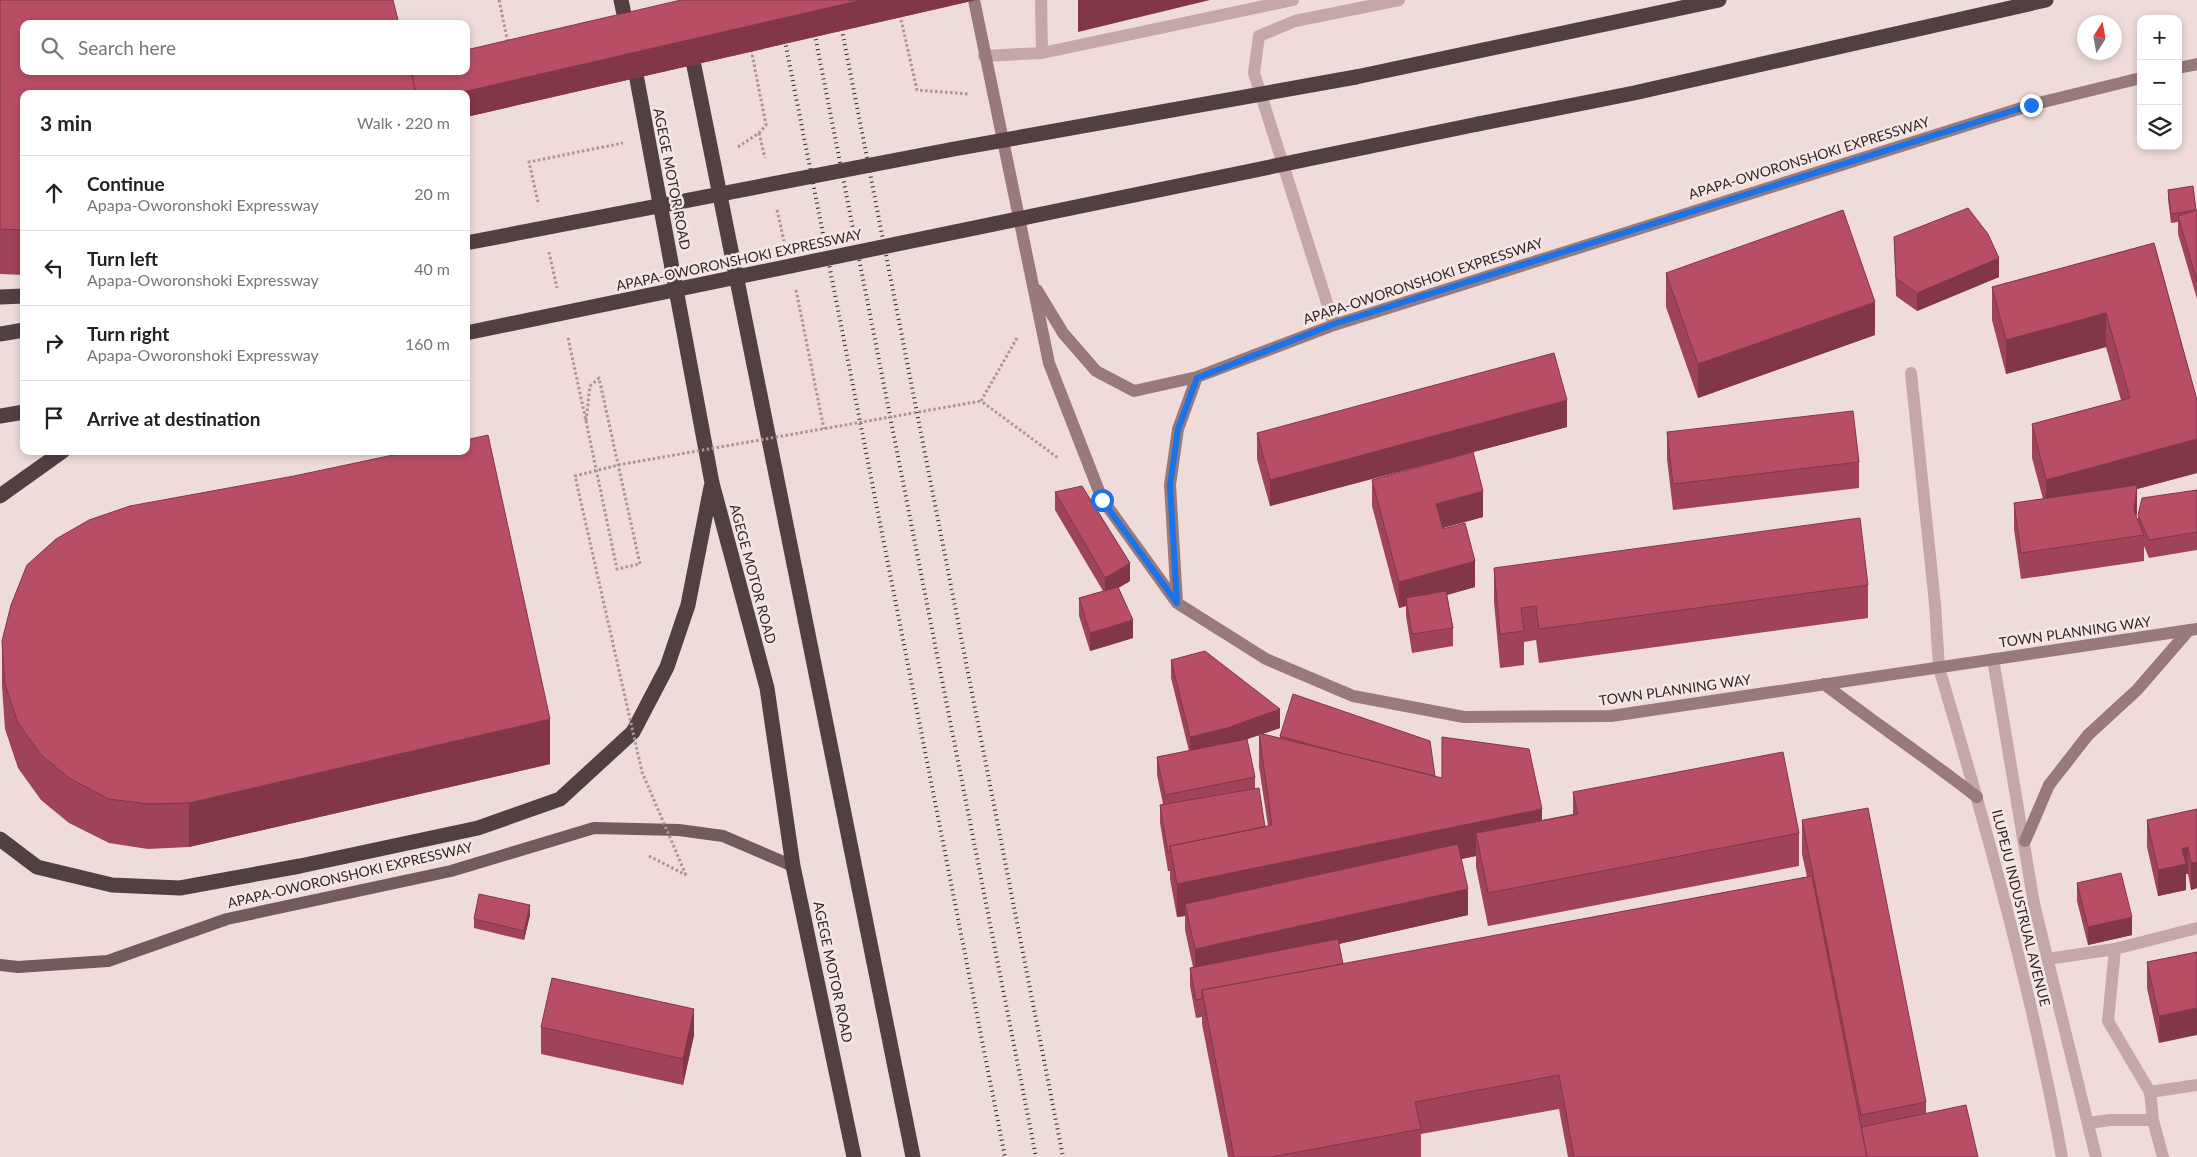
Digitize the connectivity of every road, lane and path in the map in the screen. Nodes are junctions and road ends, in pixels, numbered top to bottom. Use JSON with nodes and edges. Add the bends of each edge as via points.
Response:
{"nodes":[{"id":1,"x":499,"y":0,"type":"edge"},
{"id":2,"x":621,"y":0,"type":"edge"},
{"id":3,"x":974,"y":0,"type":"edge"},
{"id":4,"x":1041,"y":0,"type":"edge"},
{"id":5,"x":1293,"y":0,"type":"edge"},
{"id":6,"x":1398,"y":0,"type":"edge"},
{"id":7,"x":1719,"y":0,"type":"edge"},
{"id":8,"x":2046,"y":0,"type":"edge"},
{"id":9,"x":899,"y":14,"type":"dead end"},
{"id":10,"x":687,"y":29,"type":"edge"},
{"id":11,"x":509,"y":47,"type":"edge"},
{"id":12,"x":751,"y":47,"type":"edge"},
{"id":13,"x":1042,"y":53,"type":"junction"},
{"id":14,"x":984,"y":56,"type":"junction"},
{"id":15,"x":2197,"y":64,"type":"edge"},
{"id":16,"x":2182,"y":67,"type":"edge"},
{"id":17,"x":2137,"y":79,"type":"edge"},
{"id":18,"x":993,"y":96,"type":"junction"},
{"id":19,"x":759,"y":133,"type":"junction"},
{"id":20,"x":648,"y":138,"type":"junction"},
{"id":21,"x":766,"y":162,"type":"dead end"},
{"id":22,"x":714,"y":163,"type":"junction"},
{"id":23,"x":775,"y":201,"type":"dead end"},
{"id":24,"x":540,"y":210,"type":"dead end"},
{"id":25,"x":470,"y":242,"type":"edge"},
{"id":26,"x":548,"y":248,"type":"dead end"},
{"id":27,"x":786,"y":250,"type":"dead end"},
{"id":28,"x":1032,"y":281,"type":"junction"},
{"id":29,"x":795,"y":288,"type":"dead end"},
{"id":30,"x":20,"y":296,"type":"edge"},
{"id":31,"x":559,"y":296,"type":"dead end"},
{"id":32,"x":0,"y":297,"type":"edge"},
{"id":33,"x":1037,"y":305,"type":"junction"},
{"id":34,"x":1334,"y":324,"type":"junction"},
{"id":35,"x":20,"y":331,"type":"edge"},
{"id":36,"x":470,"y":331,"type":"edge"},
{"id":37,"x":0,"y":334,"type":"edge"},
{"id":38,"x":567,"y":334,"type":"dead end"},
{"id":39,"x":1911,"y":373,"type":"dead end"},
{"id":40,"x":1197,"y":378,"type":"junction"},
{"id":41,"x":981,"y":401,"type":"junction"},
{"id":42,"x":20,"y":413,"type":"edge"},
{"id":43,"x":0,"y":416,"type":"edge"},
{"id":44,"x":586,"y":420,"type":"junction"},
{"id":45,"x":824,"y":430,"type":"junction"},
{"id":46,"x":57,"y":455,"type":"edge"},
{"id":47,"x":1059,"y":459,"type":"dead end"},
{"id":48,"x":618,"y":465,"type":"junction"},
{"id":49,"x":712,"y":484,"type":"junction"},
{"id":50,"x":0,"y":496,"type":"edge"},
{"id":51,"x":1177,"y":603,"type":"junction"},
{"id":52,"x":2193,"y":630,"type":"edge"},
{"id":53,"x":1993,"y":659,"type":"junction"},
{"id":54,"x":1939,"y":668,"type":"junction"},
{"id":55,"x":1824,"y":684,"type":"junction"},
{"id":56,"x":1977,"y":797,"type":"junction"},
{"id":57,"x":0,"y":839,"type":"edge"},
{"id":58,"x":2025,"y":841,"type":"junction"},
{"id":59,"x":793,"y":866,"type":"junction"},
{"id":60,"x":686,"y":875,"type":"dead end"},
{"id":61,"x":2197,"y":928,"type":"edge"},
{"id":62,"x":2115,"y":949,"type":"junction"},
{"id":63,"x":2047,"y":959,"type":"junction"},
{"id":64,"x":0,"y":965,"type":"edge"},
{"id":65,"x":2197,"y":1085,"type":"edge"},
{"id":66,"x":2150,"y":1092,"type":"junction"},
{"id":67,"x":2153,"y":1120,"type":"junction"},
{"id":68,"x":2088,"y":1123,"type":"junction"},
{"id":69,"x":854,"y":1157,"type":"edge"},
{"id":70,"x":913,"y":1157,"type":"edge"},
{"id":71,"x":2062,"y":1157,"type":"edge"},
{"id":72,"x":2096,"y":1157,"type":"edge"},
{"id":73,"x":2163,"y":1157,"type":"edge"}],
"edges":[{"from":1,"to":11,"type":"path"},
{"from":2,"to":20,"type":"highway","name":"AGEGE MOTOR ROAD"},
{"from":3,"to":14,"type":"main road"},
{"from":4,"to":13,"type":"street"},
{"from":5,"to":13,"type":"street"},
{"from":6,"to":34,"type":"street","via":[[1295,21],[1259,36],[1254,73]]},
{"from":7,"to":25,"type":"highway","bridge":true,"via":[[1356,77],[954,149]]},
{"from":8,"to":36,"type":"highway","name":"APAPA-OWORONSHOKI EXPRESSWAY","bridge":true,"via":[[1634,93]]},
{"from":9,"to":18,"type":"path","via":[[917,90]]},
{"from":10,"to":22,"type":"highway"},
{"from":12,"to":19,"type":"path","via":[[766,125]]},
{"from":13,"to":14,"type":"street"},
{"from":14,"to":18,"type":"main road"},
{"from":15,"to":16,"type":"main road"},
{"from":17,"to":34,"type":"main road","name":"APAPA-OWORONSHOKI EXPRESSWAY","via":[[2031,105]]},
{"from":18,"to":28,"type":"main road"},
{"from":19,"to":21,"type":"path"},
{"from":19,"to":22,"type":"path"},
{"from":20,"to":24,"type":"path","via":[[529,162]]},
{"from":20,"to":49,"type":"highway","name":"AGEGE MOTOR ROAD"},
{"from":22,"to":70,"type":"highway"},
{"from":23,"to":27,"type":"path"},
{"from":26,"to":31,"type":"path"},
{"from":28,"to":33,"type":"main road"},
{"from":28,"to":40,"type":"main road","name":"APAPA-OWORONSHOKI EXPRESSWAY","via":[[1063,333],[1096,371],[1134,391]]},
{"from":29,"to":45,"type":"path"},
{"from":30,"to":32,"type":"highway"},
{"from":33,"to":41,"type":"path"},
{"from":33,"to":51,"type":"main road","via":[[1049,363],[1102,500]]},
{"from":34,"to":40,"type":"main road","name":"APAPA-OWORONSHOKI EXPRESSWAY"},
{"from":35,"to":37,"type":"highway"},
{"from":38,"to":44,"type":"path"},
{"from":39,"to":54,"type":"street","name":"ILUPEJU INDUSTRUAL AVENUE"},
{"from":40,"to":51,"type":"main road","via":[[1178,429],[1170,485]]},
{"from":41,"to":45,"type":"path","bridge":true},
{"from":41,"to":47,"type":"path"},
{"from":42,"to":43,"type":"highway"},
{"from":44,"to":48,"type":"path","via":[[590,386],[599,378]]},
{"from":44,"to":48,"type":"path","via":[[617,569],[640,564]]},
{"from":45,"to":48,"type":"path","bridge":true},
{"from":46,"to":50,"type":"highway"},
{"from":48,"to":60,"type":"path","bridge":true,"via":[[575,476],[642,772]]},
{"from":49,"to":57,"type":"highway","via":[[688,605],[667,667],[633,732],[560,798],[478,828],[180,888],[112,885],[37,867]]},
{"from":49,"to":59,"type":"highway","name":"AGEGE MOTOR ROAD","via":[[767,688]]},
{"from":51,"to":55,"type":"main road","name":"TOWN PLANNING WAY","via":[[1266,659],[1353,696],[1464,717],[1611,716]]},
{"from":52,"to":53,"type":"main road","name":"TOWN PLANNING WAY"},
{"from":52,"to":58,"type":"main road","via":[[2137,690],[2088,734],[2048,786]]},
{"from":53,"to":54,"type":"main road","name":"TOWN PLANNING WAY"},
{"from":53,"to":58,"type":"street","name":"ILUPEJU INDUSTRUAL AVENUE"},
{"from":54,"to":55,"type":"main road","name":"TOWN PLANNING WAY"},
{"from":54,"to":56,"type":"street","name":"ILUPEJU INDUSTRUAL AVENUE"},
{"from":55,"to":56,"type":"main road","via":[[1882,729],[1923,754]]},
{"from":56,"to":71,"type":"street","name":"ILUPEJU INDUSTRUAL AVENUE","via":[[2023,970]]},
{"from":58,"to":63,"type":"street","name":"ILUPEJU INDUSTRUAL AVENUE","via":[[2034,904]]},
{"from":59,"to":64,"type":"main road","name":"APAPA-OWORONSHOKI EXPRESSWAY","via":[[723,836],[679,830],[594,828],[451,871],[227,919],[108,961],[18,967]]},
{"from":59,"to":69,"type":"highway","name":"AGEGE MOTOR ROAD"},
{"from":61,"to":62,"type":"street"},
{"from":62,"to":63,"type":"street"},
{"from":62,"to":66,"type":"street","via":[[2108,1021]]},
{"from":63,"to":68,"type":"street","name":"ILUPEJU INDUSTRUAL AVENUE"},
{"from":65,"to":66,"type":"street"},
{"from":66,"to":67,"type":"street"},
{"from":67,"to":68,"type":"street"},
{"from":67,"to":73,"type":"street"},
{"from":68,"to":72,"type":"street","name":"ILUPEJU INDUSTRUAL AVENUE"}]}
